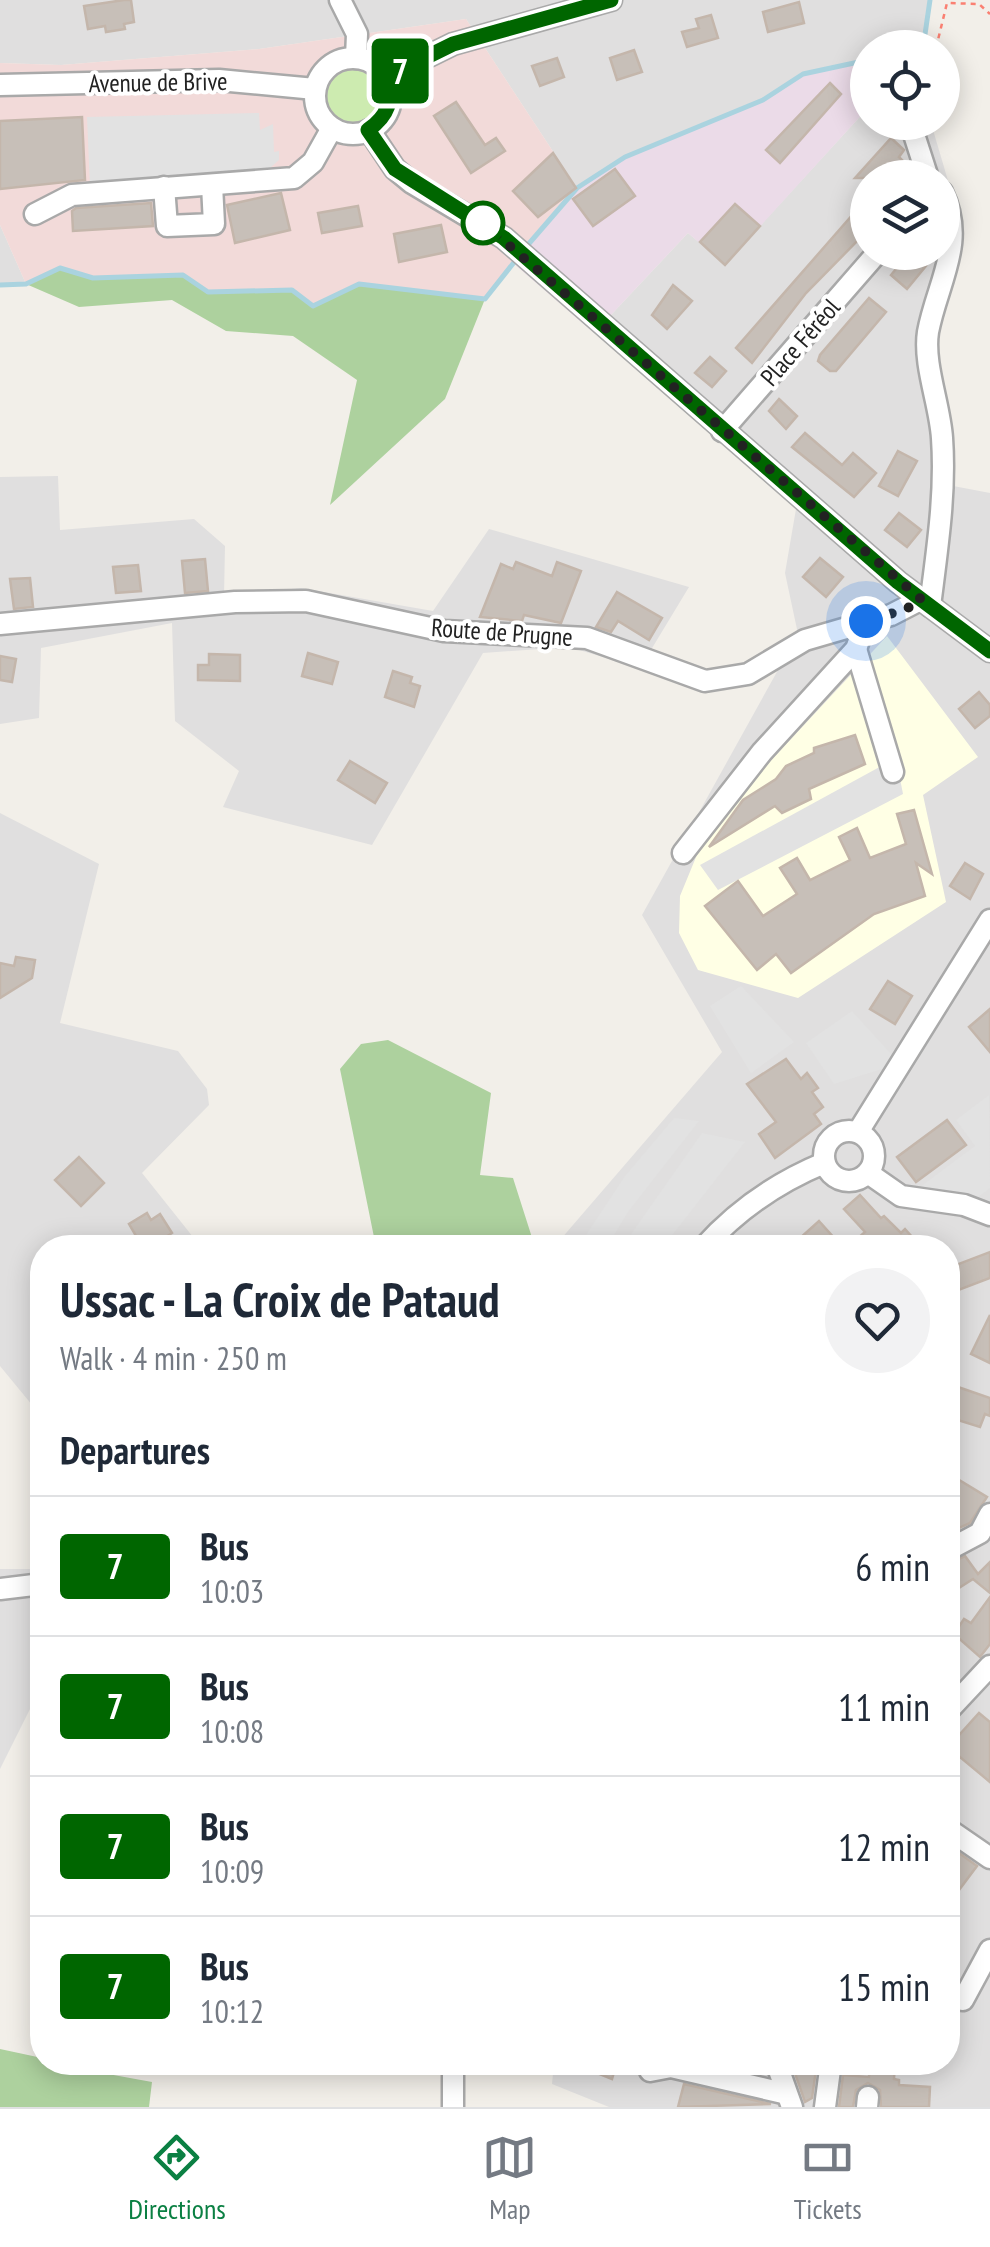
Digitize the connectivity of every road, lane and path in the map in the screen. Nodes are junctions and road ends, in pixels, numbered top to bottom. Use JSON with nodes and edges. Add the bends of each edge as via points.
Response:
{"nodes":[{"id":1,"x":340,"y":0,"type":"edge"},
{"id":2,"x":610,"y":0,"type":"edge"},
{"id":3,"x":990,"y":14,"type":"edge"},
{"id":4,"x":940,"y":30,"type":"edge"},
{"id":5,"x":356,"y":58,"type":"junction"},
{"id":6,"x":386,"y":77,"type":"junction"},
{"id":7,"x":0,"y":85,"type":"edge"},
{"id":8,"x":315,"y":89,"type":"junction"},
{"id":9,"x":332,"y":128,"type":"junction"},
{"id":10,"x":368,"y":130,"type":"junction"},
{"id":11,"x":212,"y":185,"type":"junction"},
{"id":12,"x":164,"y":187,"type":"junction"},
{"id":13,"x":35,"y":214,"type":"dead end"},
{"id":14,"x":862,"y":270,"type":"edge"},
{"id":15,"x":949,"y":270,"type":"edge"},
{"id":16,"x":722,"y":431,"type":"junction"},
{"id":17,"x":926,"y":602,"type":"junction"},
{"id":18,"x":866,"y":621,"type":"junction"},
{"id":19,"x":0,"y":624,"type":"edge"},
{"id":20,"x":856,"y":648,"type":"junction"},
{"id":21,"x":990,"y":651,"type":"edge"},
{"id":22,"x":893,"y":772,"type":"dead end"},
{"id":23,"x":682,"y":852,"type":"dead end"},
{"id":24,"x":990,"y":920,"type":"edge"},
{"id":25,"x":858,"y":1132,"type":"junction"},
{"id":26,"x":824,"y":1163,"type":"junction"},
{"id":27,"x":868,"y":1172,"type":"junction"},
{"id":28,"x":990,"y":1215,"type":"edge"},
{"id":29,"x":723,"y":1235,"type":"edge"},
{"id":30,"x":990,"y":1514,"type":"edge"},
{"id":31,"x":960,"y":1544,"type":"edge"},
{"id":32,"x":30,"y":1585,"type":"edge"},
{"id":33,"x":0,"y":1588,"type":"edge"},
{"id":34,"x":990,"y":1666,"type":"edge"},
{"id":35,"x":960,"y":1697,"type":"edge"},
{"id":36,"x":960,"y":1837,"type":"edge"},
{"id":37,"x":990,"y":1858,"type":"edge"},
{"id":38,"x":990,"y":1950,"type":"edge"},
{"id":39,"x":963,"y":2000,"type":"dead end"},
{"id":40,"x":453,"y":2075,"type":"edge"},
{"id":41,"x":700,"y":2075,"type":"edge"},
{"id":42,"x":780,"y":2075,"type":"edge"},
{"id":43,"x":829,"y":2075,"type":"edge"},
{"id":44,"x":788,"y":2100,"type":"edge"},
{"id":45,"x":453,"y":2107,"type":"edge"},
{"id":46,"x":824,"y":2107,"type":"edge"}],
"edges":[{"from":1,"to":5,"type":"street","via":[[357,34]]},
{"from":2,"to":6,"type":"street","via":[[453,44]]},
{"from":3,"to":4,"type":"path","via":[[979,4],[956,0],[947,3]]},
{"from":5,"to":6,"type":"street"},
{"from":5,"to":8,"type":"street","via":[[330,66]]},
{"from":6,"to":10,"type":"street","via":[[390,102]]},
{"from":7,"to":8,"type":"street","name":"Avenue de Brive","via":[[219,80]]},
{"from":8,"to":9,"type":"street","via":[[315,104]]},
{"from":9,"to":10,"type":"street"},
{"from":9,"to":11,"type":"street","via":[[313,162],[294,178]]},
{"from":10,"to":16,"type":"street","via":[[395,169],[488,226]]},
{"from":11,"to":12,"type":"street"},
{"from":11,"to":12,"type":"street","via":[[214,224],[167,226]]},
{"from":12,"to":13,"type":"street","via":[[72,195]]},
{"from":14,"to":16,"type":"street","name":"Place Féréol"},
{"from":15,"to":17,"type":"street","via":[[928,334],[942,438],[940,529]]},
{"from":16,"to":17,"type":"street"},
{"from":17,"to":18,"type":"street","name":"Route de Prugne"},
{"from":17,"to":21,"type":"street"},
{"from":18,"to":19,"type":"street","name":"Route de Prugne","via":[[805,640],[748,674],[705,681],[587,638],[444,632],[306,601]]},
{"from":18,"to":20,"type":"street"},
{"from":20,"to":22,"type":"street"},
{"from":20,"to":23,"type":"street"},
{"from":24,"to":25,"type":"street"},
{"from":25,"to":26,"type":"street","via":[[834,1135]]},
{"from":25,"to":27,"type":"street","via":[[874,1150]]},
{"from":26,"to":27,"type":"street","via":[[840,1180],[855,1181]]},
{"from":26,"to":29,"type":"street","via":[[790,1177]]},
{"from":27,"to":28,"type":"street","via":[[901,1196]]},
{"from":30,"to":31,"type":"street","via":[[980,1533]]},
{"from":32,"to":33,"type":"street"},
{"from":34,"to":35,"type":"street"},
{"from":36,"to":37,"type":"street"},
{"from":38,"to":39,"type":"street"},
{"from":40,"to":45,"type":"street"},
{"from":41,"to":44,"type":"street"},
{"from":42,"to":44,"type":"street"},
{"from":43,"to":46,"type":"street"}]}
